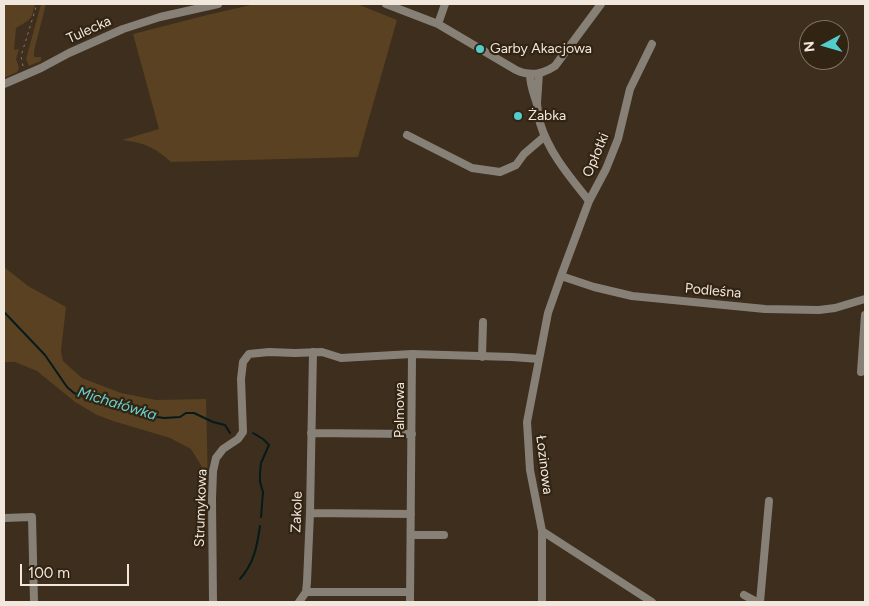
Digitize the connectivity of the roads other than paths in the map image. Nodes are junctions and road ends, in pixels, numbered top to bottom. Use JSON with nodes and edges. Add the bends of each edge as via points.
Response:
{"nodes":[{"id":1,"x":218,"y":4,"type":"edge"},
{"id":2,"x":386,"y":4,"type":"edge"},
{"id":3,"x":445,"y":4,"type":"edge"},
{"id":4,"x":601,"y":4,"type":"edge"},
{"id":5,"x":438,"y":24,"type":"junction"},
{"id":6,"x":652,"y":44,"type":"dead end"},
{"id":7,"x":535,"y":74,"type":"junction"},
{"id":8,"x":4,"y":84,"type":"edge"},
{"id":9,"x":407,"y":135,"type":"dead end"},
{"id":10,"x":545,"y":136,"type":"junction"},
{"id":11,"x":589,"y":201,"type":"junction"},
{"id":12,"x":561,"y":276,"type":"junction"},
{"id":13,"x":865,"y":299,"type":"edge"},
{"id":14,"x":865,"y":315,"type":"edge"},
{"id":15,"x":483,"y":322,"type":"dead end"},
{"id":16,"x":312,"y":352,"type":"junction"},
{"id":17,"x":412,"y":354,"type":"junction"},
{"id":18,"x":482,"y":356,"type":"junction"},
{"id":19,"x":539,"y":359,"type":"junction"},
{"id":20,"x":861,"y":372,"type":"dead end"},
{"id":21,"x":311,"y":433,"type":"junction"},
{"id":22,"x":412,"y":434,"type":"junction"},
{"id":23,"x":769,"y":501,"type":"dead end"},
{"id":24,"x":310,"y":513,"type":"junction"},
{"id":25,"x":411,"y":514,"type":"junction"},
{"id":26,"x":4,"y":518,"type":"edge"},
{"id":27,"x":542,"y":531,"type":"junction"},
{"id":28,"x":444,"y":534,"type":"dead end"},
{"id":29,"x":411,"y":535,"type":"junction"},
{"id":30,"x":306,"y":592,"type":"junction"},
{"id":31,"x":410,"y":592,"type":"junction"},
{"id":32,"x":744,"y":595,"type":"dead end"},
{"id":33,"x":34,"y":602,"type":"edge"},
{"id":34,"x":213,"y":602,"type":"edge"},
{"id":35,"x":299,"y":602,"type":"edge"},
{"id":36,"x":410,"y":602,"type":"edge"},
{"id":37,"x":542,"y":602,"type":"edge"},
{"id":38,"x":652,"y":602,"type":"edge"},
{"id":39,"x":758,"y":602,"type":"edge"}],
"edges":[{"from":1,"to":8,"type":"street","name":"Tulecka","via":[[123,28]]},
{"from":2,"to":5,"type":"street"},
{"from":3,"to":5,"type":"street"},
{"from":4,"to":7,"type":"street","via":[[555,66]]},
{"from":5,"to":7,"type":"street","via":[[518,71]]},
{"from":6,"to":11,"type":"street","name":"Opłotki","via":[[630,89],[609,161]]},
{"from":7,"to":10,"type":"street","via":[[530,82]]},
{"from":9,"to":10,"type":"street","via":[[472,168],[500,172],[516,165]]},
{"from":10,"to":11,"type":"street"},
{"from":11,"to":12,"type":"street","name":"Opłotki"},
{"from":12,"to":13,"type":"street","name":"Podleśna","via":[[632,296],[765,309],[818,310]]},
{"from":12,"to":19,"type":"street","name":"Łozinowa","via":[[548,313]]},
{"from":14,"to":20,"type":"street"},
{"from":15,"to":18,"type":"street"},
{"from":16,"to":17,"type":"street","name":"Strumykowa","via":[[341,358]]},
{"from":16,"to":21,"type":"street","name":"Zakole"},
{"from":16,"to":34,"type":"street","name":"Strumykowa","via":[[249,354],[242,362],[243,432],[216,458],[213,471]]},
{"from":17,"to":18,"type":"street"},
{"from":17,"to":22,"type":"street","name":"Palmowa"},
{"from":18,"to":19,"type":"street"},
{"from":19,"to":27,"type":"street","name":"Łozinowa","via":[[526,422],[530,470]]},
{"from":21,"to":22,"type":"street"},
{"from":21,"to":24,"type":"street","name":"Zakole"},
{"from":22,"to":25,"type":"street","name":"Palmowa"},
{"from":23,"to":39,"type":"street"},
{"from":24,"to":25,"type":"street"},
{"from":24,"to":30,"type":"street","name":"Zakole"},
{"from":25,"to":29,"type":"street","name":"Palmowa"},
{"from":26,"to":33,"type":"street","via":[[32,518]]},
{"from":27,"to":37,"type":"street","name":"Łozinowa"},
{"from":27,"to":38,"type":"street"},
{"from":28,"to":29,"type":"street"},
{"from":29,"to":31,"type":"street","name":"Palmowa"},
{"from":30,"to":31,"type":"street"},
{"from":30,"to":35,"type":"street"},
{"from":31,"to":36,"type":"street","name":"Palmowa"},
{"from":32,"to":39,"type":"street"}]}
